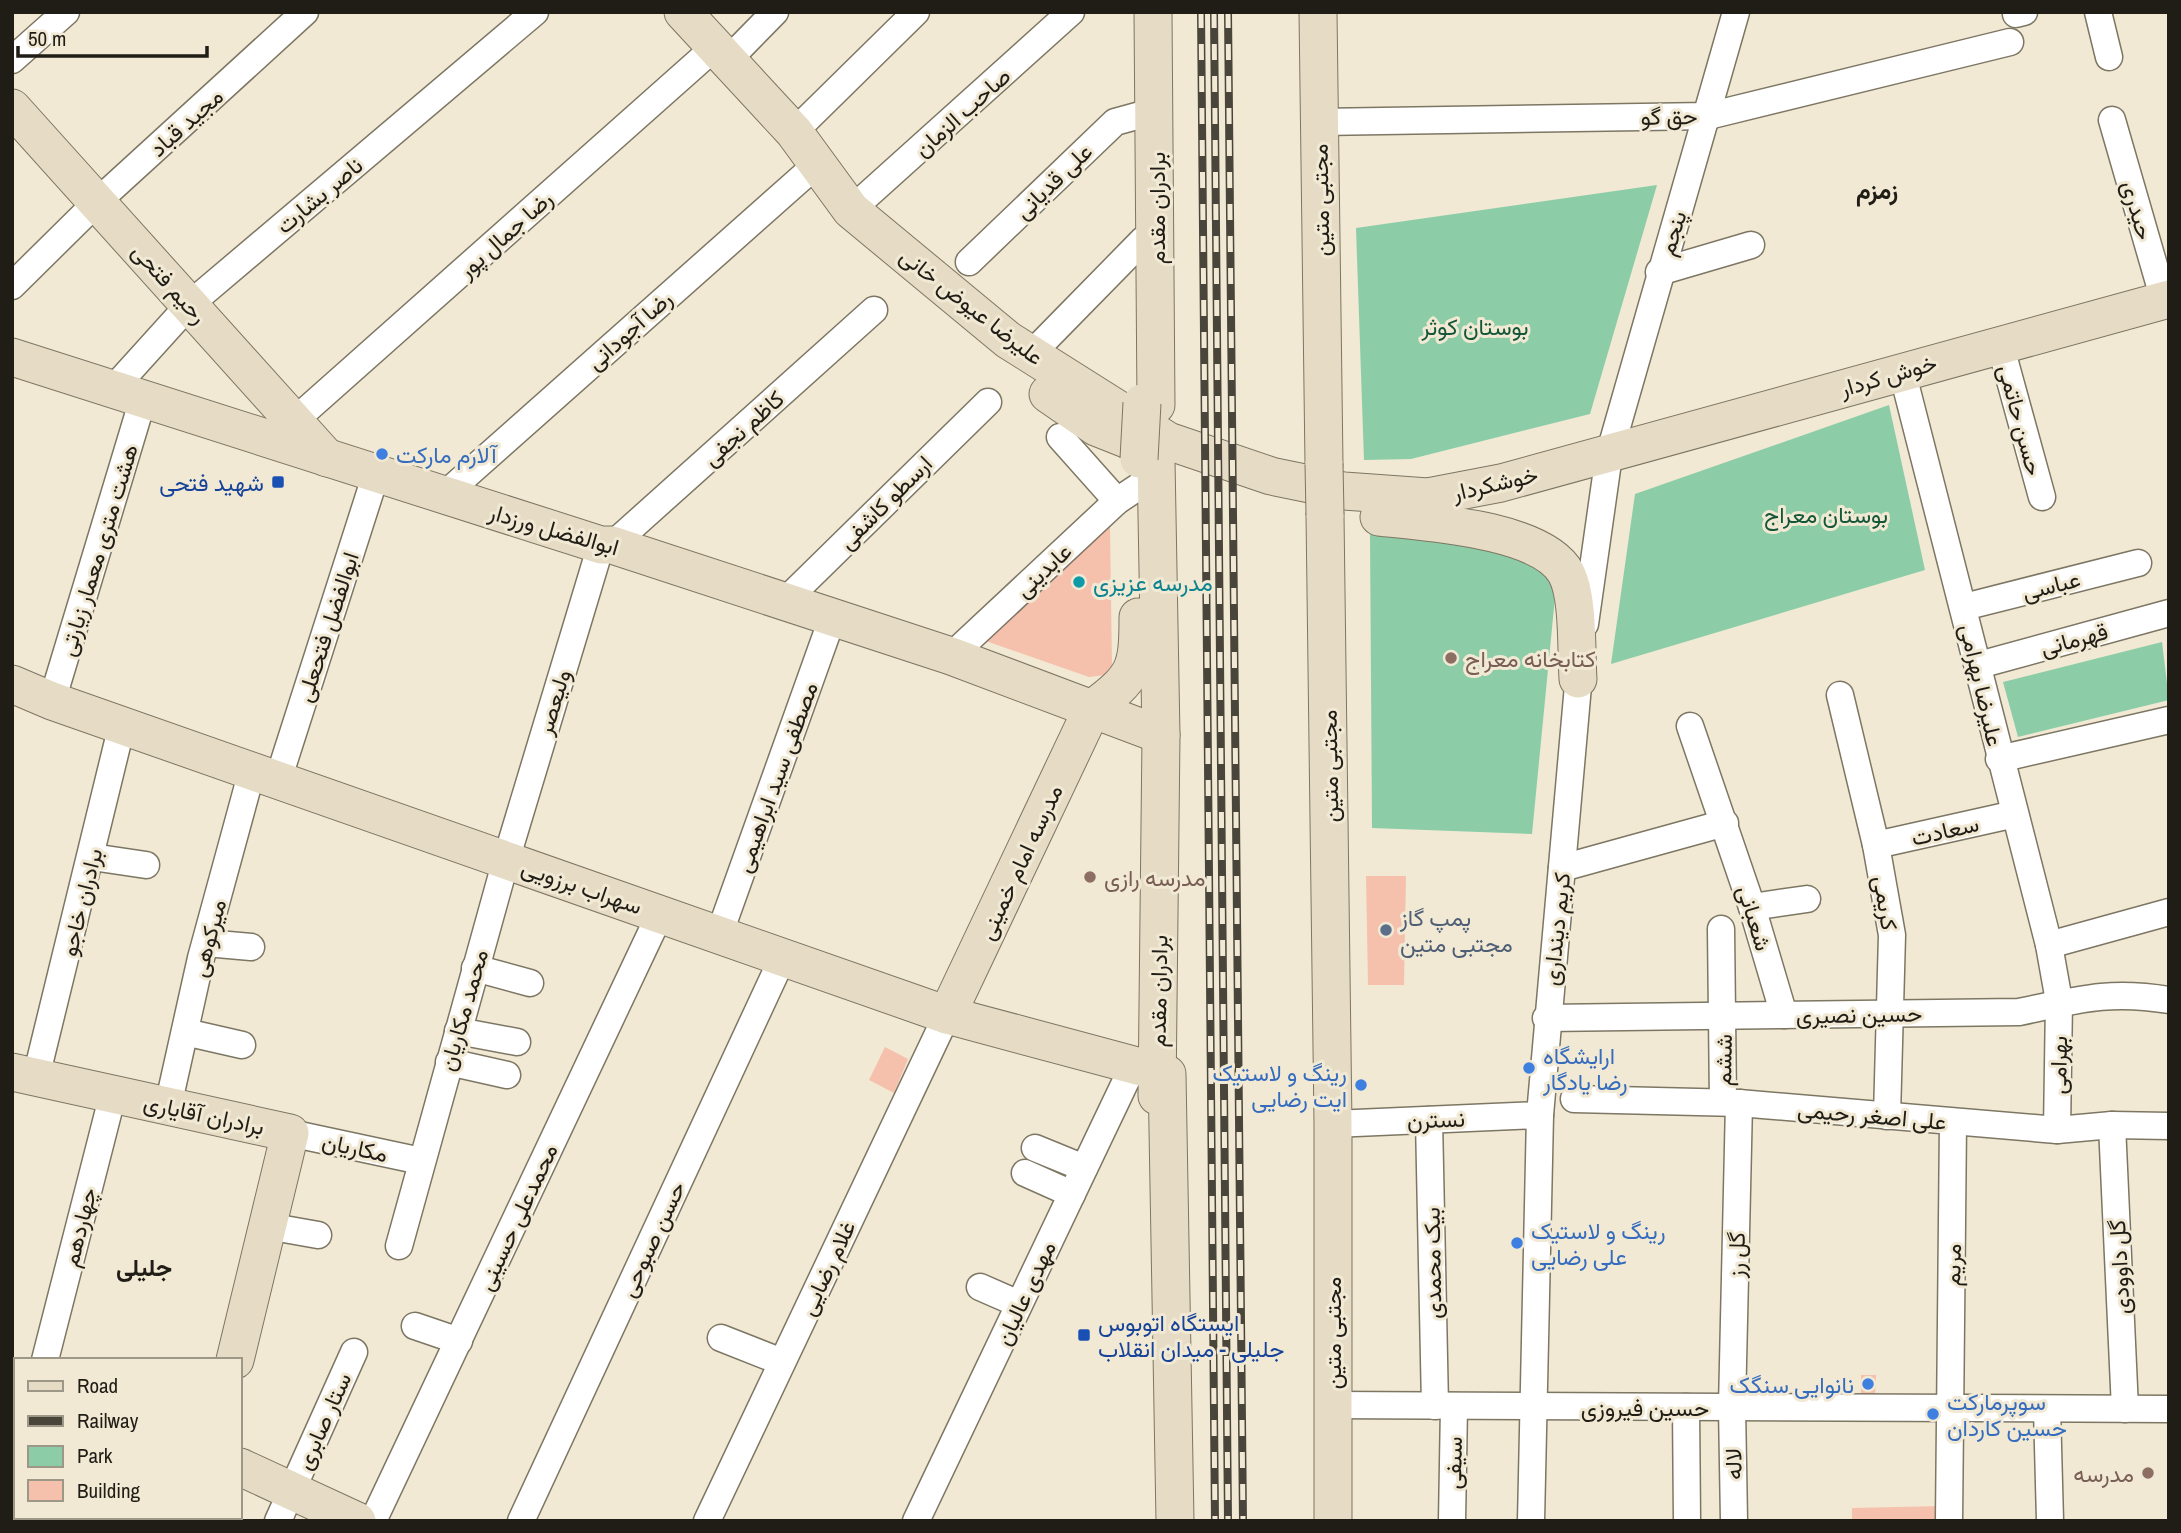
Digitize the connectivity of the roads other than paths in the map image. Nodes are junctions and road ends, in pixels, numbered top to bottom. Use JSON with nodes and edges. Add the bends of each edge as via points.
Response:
{"nodes":[{"id":1,"x":66,"y":12,"type":"edge"},
{"id":2,"x":305,"y":12,"type":"edge"},
{"id":3,"x":535,"y":12,"type":"edge"},
{"id":4,"x":683,"y":12,"type":"edge"},
{"id":5,"x":775,"y":12,"type":"edge"},
{"id":6,"x":916,"y":12,"type":"edge"},
{"id":7,"x":1070,"y":12,"type":"edge"},
{"id":8,"x":1142,"y":12,"type":"edge"},
{"id":9,"x":1153,"y":12,"type":"edge"},
{"id":10,"x":1318,"y":12,"type":"edge"},
{"id":11,"x":1736,"y":12,"type":"edge"},
{"id":12,"x":2098,"y":12,"type":"edge"},
{"id":13,"x":2010,"y":42,"type":"dead end"},
{"id":14,"x":722,"y":54,"type":"junction"},
{"id":15,"x":2109,"y":57,"type":"dead end"},
{"id":16,"x":12,"y":60,"type":"edge"},
{"id":17,"x":12,"y":108,"type":"edge"},
{"id":18,"x":1150,"y":113,"type":"junction"},
{"id":19,"x":1708,"y":116,"type":"junction"},
{"id":20,"x":2112,"y":120,"type":"dead end"},
{"id":21,"x":1319,"y":122,"type":"junction"},
{"id":22,"x":794,"y":132,"type":"junction"},
{"id":23,"x":816,"y":165,"type":"junction"},
{"id":24,"x":97,"y":202,"type":"junction"},
{"id":25,"x":851,"y":210,"type":"junction"},
{"id":26,"x":1150,"y":240,"type":"junction"},
{"id":27,"x":1751,"y":245,"type":"dead end"},
{"id":28,"x":969,"y":262,"type":"dead end"},
{"id":29,"x":1660,"y":272,"type":"junction"},
{"id":30,"x":12,"y":286,"type":"edge"},
{"id":31,"x":2166,"y":299,"type":"edge"},
{"id":32,"x":189,"y":305,"type":"junction"},
{"id":33,"x":874,"y":310,"type":"dead end"},
{"id":34,"x":1042,"y":343,"type":"dead end"},
{"id":35,"x":2000,"y":344,"type":"junction"},
{"id":36,"x":12,"y":357,"type":"edge"},
{"id":37,"x":1902,"y":371,"type":"junction"},
{"id":38,"x":128,"y":394,"type":"junction"},
{"id":39,"x":988,"y":402,"type":"dead end"},
{"id":40,"x":294,"y":421,"type":"junction"},
{"id":41,"x":1060,"y":437,"type":"dead end"},
{"id":42,"x":1609,"y":455,"type":"junction"},
{"id":43,"x":328,"y":459,"type":"junction"},
{"id":44,"x":376,"y":474,"type":"junction"},
{"id":45,"x":1141,"y":478,"type":"junction"},
{"id":46,"x":443,"y":495,"type":"junction"},
{"id":47,"x":2042,"y":497,"type":"dead end"},
{"id":48,"x":1377,"y":506,"type":"junction"},
{"id":49,"x":606,"y":545,"type":"junction"},
{"id":50,"x":2138,"y":563,"type":"dead end"},
{"id":51,"x":783,"y":603,"type":"junction"},
{"id":52,"x":1964,"y":607,"type":"junction"},
{"id":53,"x":2169,"y":612,"type":"edge"},
{"id":54,"x":832,"y":619,"type":"junction"},
{"id":55,"x":951,"y":656,"type":"junction"},
{"id":56,"x":1979,"y":665,"type":"junction"},
{"id":57,"x":1578,"y":679,"type":"junction"},
{"id":58,"x":12,"y":684,"type":"edge"},
{"id":59,"x":1840,"y":695,"type":"dead end"},
{"id":60,"x":52,"y":701,"type":"junction"},
{"id":61,"x":1092,"y":709,"type":"junction"},
{"id":62,"x":2169,"y":720,"type":"edge"},
{"id":63,"x":122,"y":726,"type":"junction"},
{"id":64,"x":1690,"y":726,"type":"dead end"},
{"id":65,"x":1161,"y":736,"type":"junction"},
{"id":66,"x":1999,"y":759,"type":"junction"},
{"id":67,"x":265,"y":775,"type":"junction"},
{"id":68,"x":2015,"y":814,"type":"junction"},
{"id":69,"x":1725,"y":823,"type":"junction"},
{"id":70,"x":1876,"y":845,"type":"junction"},
{"id":71,"x":92,"y":857,"type":"junction"},
{"id":72,"x":506,"y":860,"type":"junction"},
{"id":73,"x":146,"y":865,"type":"dead end"},
{"id":74,"x":1562,"y":868,"type":"junction"},
{"id":75,"x":1807,"y":899,"type":"dead end"},
{"id":76,"x":1752,"y":906,"type":"junction"},
{"id":77,"x":2169,"y":912,"type":"edge"},
{"id":78,"x":660,"y":914,"type":"junction"},
{"id":79,"x":1721,"y":929,"type":"dead end"},
{"id":80,"x":719,"y":935,"type":"junction"},
{"id":81,"x":206,"y":943,"type":"junction"},
{"id":82,"x":2049,"y":945,"type":"junction"},
{"id":83,"x":251,"y":947,"type":"dead end"},
{"id":84,"x":783,"y":957,"type":"junction"},
{"id":85,"x":475,"y":968,"type":"junction"},
{"id":86,"x":530,"y":983,"type":"dead end"},
{"id":87,"x":2169,"y":1000,"type":"edge"},
{"id":88,"x":2059,"y":1001,"type":"junction"},
{"id":89,"x":1891,"y":1014,"type":"junction"},
{"id":90,"x":947,"y":1015,"type":"junction"},
{"id":91,"x":1784,"y":1015,"type":"junction"},
{"id":92,"x":1724,"y":1017,"type":"junction"},
{"id":93,"x":1546,"y":1018,"type":"junction"},
{"id":94,"x":457,"y":1031,"type":"junction"},
{"id":95,"x":185,"y":1032,"type":"junction"},
{"id":96,"x":517,"y":1042,"type":"dead end"},
{"id":97,"x":242,"y":1045,"type":"dead end"},
{"id":98,"x":449,"y":1062,"type":"junction"},
{"id":99,"x":1152,"y":1070,"type":"junction"},
{"id":100,"x":24,"y":1074,"type":"edge"},
{"id":101,"x":507,"y":1075,"type":"dead end"},
{"id":102,"x":113,"y":1094,"type":"junction"},
{"id":103,"x":1574,"y":1100,"type":"dead end"},
{"id":104,"x":1731,"y":1102,"type":"junction"},
{"id":105,"x":168,"y":1106,"type":"junction"},
{"id":106,"x":1540,"y":1115,"type":"junction"},
{"id":107,"x":1887,"y":1116,"type":"junction"},
{"id":108,"x":1429,"y":1120,"type":"junction"},
{"id":109,"x":1953,"y":1122,"type":"junction"},
{"id":110,"x":1333,"y":1124,"type":"junction"},
{"id":111,"x":2112,"y":1125,"type":"junction"},
{"id":112,"x":2169,"y":1126,"type":"edge"},
{"id":113,"x":2057,"y":1130,"type":"junction"},
{"id":114,"x":290,"y":1133,"type":"junction"},
{"id":115,"x":1035,"y":1148,"type":"dead end"},
{"id":116,"x":421,"y":1161,"type":"junction"},
{"id":117,"x":1084,"y":1168,"type":"junction"},
{"id":118,"x":1025,"y":1173,"type":"dead end"},
{"id":119,"x":1072,"y":1194,"type":"junction"},
{"id":120,"x":267,"y":1226,"type":"junction"},
{"id":121,"x":318,"y":1235,"type":"dead end"},
{"id":122,"x":399,"y":1246,"type":"dead end"},
{"id":123,"x":980,"y":1287,"type":"dead end"},
{"id":124,"x":1019,"y":1304,"type":"junction"},
{"id":125,"x":415,"y":1326,"type":"dead end"},
{"id":126,"x":721,"y":1338,"type":"dead end"},
{"id":127,"x":459,"y":1341,"type":"junction"},
{"id":128,"x":354,"y":1352,"type":"dead end"},
{"id":129,"x":46,"y":1358,"type":"edge"},
{"id":130,"x":235,"y":1358,"type":"edge"},
{"id":131,"x":782,"y":1362,"type":"junction"},
{"id":132,"x":1331,"y":1405,"type":"junction"},
{"id":133,"x":1445,"y":1406,"type":"junction"},
{"id":134,"x":1536,"y":1406,"type":"junction"},
{"id":135,"x":1686,"y":1407,"type":"junction"},
{"id":136,"x":1732,"y":1407,"type":"junction"},
{"id":137,"x":1950,"y":1408,"type":"junction"},
{"id":138,"x":2047,"y":1409,"type":"junction"},
{"id":139,"x":2125,"y":1409,"type":"junction"},
{"id":140,"x":2169,"y":1409,"type":"edge"},
{"id":141,"x":242,"y":1469,"type":"edge"},
{"id":142,"x":285,"y":1506,"type":"edge"},
{"id":143,"x":357,"y":1521,"type":"edge"},
{"id":144,"x":373,"y":1521,"type":"edge"},
{"id":145,"x":521,"y":1521,"type":"edge"},
{"id":146,"x":708,"y":1521,"type":"edge"},
{"id":147,"x":916,"y":1521,"type":"edge"},
{"id":148,"x":1160,"y":1521,"type":"edge"},
{"id":149,"x":1175,"y":1521,"type":"edge"},
{"id":150,"x":1332,"y":1521,"type":"edge"},
{"id":151,"x":1452,"y":1521,"type":"edge"},
{"id":152,"x":1531,"y":1521,"type":"edge"},
{"id":153,"x":1687,"y":1521,"type":"edge"},
{"id":154,"x":1734,"y":1521,"type":"edge"},
{"id":155,"x":1949,"y":1521,"type":"edge"},
{"id":156,"x":2050,"y":1521,"type":"edge"}],
"edges":[{"from":1,"to":16,"type":"street"},
{"from":2,"to":24,"type":"street","name":"مجید قباد"},
{"from":3,"to":32,"type":"street","name":"ناصر بشارت"},
{"from":4,"to":14,"type":"street","name":"علیرضا عیوض خانی"},
{"from":5,"to":14,"type":"street","name":"رضا جمال پور"},
{"from":6,"to":22,"type":"street"},
{"from":7,"to":25,"type":"street","name":"صاحب الزمان"},
{"from":8,"to":18,"type":"street","name":"برادران مقدم"},
{"from":9,"to":18,"type":"street","name":"برادران مقدم"},
{"from":10,"to":21,"type":"street","name":"مجتبی متین"},
{"from":11,"to":19,"type":"street","name":"پنجم"},
{"from":12,"to":15,"type":"street"},
{"from":13,"to":19,"type":"street","name":"حق گو"},
{"from":14,"to":22,"type":"street","name":"علیرضا عیوض خانی"},
{"from":14,"to":40,"type":"street","name":"رضا جمال پور"},
{"from":17,"to":24,"type":"street","name":"رحیم فتحی"},
{"from":18,"to":26,"type":"street","name":"برادران مقدم"},
{"from":18,"to":28,"type":"street","name":"علی قدیانی","via":[[1115,122]]},
{"from":19,"to":21,"type":"street","name":"حق گو"},
{"from":19,"to":29,"type":"street","name":"پنجم"},
{"from":20,"to":31,"type":"street","name":"حیدری"},
{"from":21,"to":110,"type":"street","name":"مجتبی متین","bridge":true},
{"from":22,"to":23,"type":"street","name":"علیرضا عیوض خانی"},
{"from":23,"to":25,"type":"street","name":"علیرضا عیوض خانی"},
{"from":23,"to":46,"type":"street","name":"رضا آجودانی"},
{"from":24,"to":30,"type":"street","name":"مجید قباد"},
{"from":24,"to":32,"type":"street","name":"رحیم فتحی"},
{"from":25,"to":48,"type":"street","name":"علیرضا عیوض خانی","via":[[1008,340],[1168,441]]},
{"from":26,"to":34,"type":"street"},
{"from":26,"to":45,"type":"street","name":"برادران مقدم","bridge":true,"via":[[1149,404]]},
{"from":27,"to":29,"type":"street"},
{"from":29,"to":42,"type":"street","name":"پنجم"},
{"from":31,"to":35,"type":"street","name":"خوش کردار"},
{"from":32,"to":38,"type":"street","name":"ناصر بشارت"},
{"from":32,"to":40,"type":"street","name":"رحیم فتحی"},
{"from":33,"to":49,"type":"street","name":"کاظم نجفی"},
{"from":35,"to":37,"type":"street","name":"خوش کردار"},
{"from":35,"to":47,"type":"street","name":"حسن حاتمی"},
{"from":36,"to":38,"type":"street","name":"ابوالفضل ورزدار"},
{"from":37,"to":42,"type":"street","name":"خوش کردار"},
{"from":37,"to":52,"type":"street","name":"علیرضا بهرامی"},
{"from":38,"to":43,"type":"street","name":"ابوالفضل ورزدار"},
{"from":38,"to":60,"type":"street","name":"هشت متری معمار زیارتی"},
{"from":39,"to":51,"type":"street","name":"ارسطو کاشفی"},
{"from":40,"to":43,"type":"street","name":"رحیم فتحی"},
{"from":41,"to":45,"type":"street"},
{"from":42,"to":48,"type":"street","name":"خوشکردار","via":[[1501,483]]},
{"from":42,"to":57,"type":"street","name":"کریم دینداری"},
{"from":43,"to":44,"type":"street","name":"ابوالفضل ورزدار"},
{"from":44,"to":46,"type":"street","name":"ابوالفضل ورزدار"},
{"from":44,"to":67,"type":"street","name":"ابوالفضل فتحعلی"},
{"from":45,"to":55,"type":"street","name":"عابدینی"},
{"from":45,"to":61,"type":"street","via":[[1138,659],[1121,688]]},
{"from":45,"to":65,"type":"street","name":"برادران مقدم"},
{"from":46,"to":49,"type":"street","name":"ابوالفضل ورزدار"},
{"from":48,"to":57,"type":"street","via":[[1527,543],[1556,562],[1566,571],[1572,587]]},
{"from":49,"to":51,"type":"street","name":"ابوالفضل ورزدار"},
{"from":49,"to":72,"type":"street","name":"ولیعصر"},
{"from":50,"to":52,"type":"street","name":"عباسی"},
{"from":51,"to":54,"type":"street","name":"ابوالفضل ورزدار"},
{"from":52,"to":56,"type":"street","name":"علیرضا بهرامی"},
{"from":53,"to":56,"type":"street","name":"قهرمانی"},
{"from":54,"to":55,"type":"street","name":"ابوالفضل ورزدار"},
{"from":54,"to":80,"type":"street","name":"مصطفی سید ابراهیمی"},
{"from":55,"to":61,"type":"street","name":"ابوالفضل ورزدار"},
{"from":56,"to":66,"type":"street","name":"علیرضا بهرامی"},
{"from":57,"to":74,"type":"street","name":"کریم دینداری"},
{"from":58,"to":60,"type":"street","name":"سهراب برزویی"},
{"from":59,"to":70,"type":"street","name":"کریمی"},
{"from":60,"to":63,"type":"street","name":"سهراب برزویی"},
{"from":61,"to":65,"type":"street","name":"ابوالفضل ورزدار"},
{"from":61,"to":90,"type":"street","name":"مدرسه امام خمینی"},
{"from":62,"to":66,"type":"street"},
{"from":63,"to":67,"type":"street","name":"سهراب برزویی"},
{"from":63,"to":71,"type":"street","name":"برادران خاجو"},
{"from":64,"to":69,"type":"street","name":"شعبانی"},
{"from":65,"to":99,"type":"street","name":"برادران مقدم"},
{"from":66,"to":68,"type":"street","name":"علیرضا بهرامی"},
{"from":67,"to":72,"type":"street","name":"سهراب برزویی"},
{"from":67,"to":81,"type":"street","name":"میرکوهی"},
{"from":68,"to":70,"type":"street","name":"سعادت"},
{"from":68,"to":82,"type":"street","name":"علیرضا بهرامی"},
{"from":69,"to":74,"type":"street"},
{"from":69,"to":76,"type":"street","name":"شعبانی"},
{"from":70,"to":89,"type":"street","name":"کریمی","via":[[1892,936]]},
{"from":71,"to":73,"type":"street"},
{"from":71,"to":100,"type":"street","name":"برادران خاجو"},
{"from":72,"to":78,"type":"street","name":"سهراب برزویی"},
{"from":72,"to":85,"type":"street","name":"محمد مکاریان"},
{"from":74,"to":93,"type":"street","name":"کریم دینداری"},
{"from":75,"to":76,"type":"street"},
{"from":76,"to":91,"type":"street","name":"شعبانی"},
{"from":77,"to":82,"type":"street"},
{"from":78,"to":80,"type":"street","name":"سهراب برزویی"},
{"from":78,"to":127,"type":"street","name":"محمدعلی حسینی"},
{"from":79,"to":92,"type":"street","name":"ششم"},
{"from":80,"to":84,"type":"street","name":"سهراب برزویی"},
{"from":81,"to":83,"type":"street"},
{"from":81,"to":95,"type":"street","name":"میرکوهی"},
{"from":82,"to":88,"type":"street","name":"علیرضا بهرامی"},
{"from":84,"to":90,"type":"street","name":"سهراب برزویی"},
{"from":84,"to":145,"type":"street","name":"حسن صبوحی"},
{"from":85,"to":86,"type":"street"},
{"from":85,"to":94,"type":"street","name":"محمد مکاریان"},
{"from":87,"to":88,"type":"street","name":"حسین نصیری","via":[[2129,993]]},
{"from":88,"to":89,"type":"street","name":"حسین نصیری","via":[[2019,1012]]},
{"from":88,"to":113,"type":"street","name":"بهرامی"},
{"from":89,"to":91,"type":"street","name":"حسین نصیری"},
{"from":89,"to":107,"type":"street","name":"کریمی"},
{"from":90,"to":99,"type":"street","name":"سهراب برزویی"},
{"from":90,"to":131,"type":"street","name":"غلام رضایی"},
{"from":91,"to":92,"type":"street","name":"حسین نصیری"},
{"from":92,"to":93,"type":"street","name":"حسین نصیری"},
{"from":92,"to":104,"type":"street","name":"ششم"},
{"from":93,"to":106,"type":"street","name":"کریم دینداری"},
{"from":94,"to":96,"type":"street"},
{"from":94,"to":98,"type":"street","name":"محمد مکاریان"},
{"from":95,"to":97,"type":"street"},
{"from":95,"to":105,"type":"street","name":"میرکوهی"},
{"from":98,"to":101,"type":"street"},
{"from":98,"to":116,"type":"street","name":"محمد مکاریان"},
{"from":99,"to":117,"type":"street","name":"مهدی عالیان"},
{"from":99,"to":148,"type":"street","name":"برادران مقدم"},
{"from":99,"to":149,"type":"street","name":"برادران مقدم"},
{"from":100,"to":102,"type":"street","name":"برادران آقایاری"},
{"from":102,"to":105,"type":"street","name":"برادران آقایاری"},
{"from":102,"to":129,"type":"street","name":"چهاردهم"},
{"from":103,"to":104,"type":"street","name":"علی اصغر رحیمی"},
{"from":104,"to":107,"type":"street","name":"علی اصغر رحیمی"},
{"from":104,"to":136,"type":"street","name":"گل رز"},
{"from":105,"to":114,"type":"street","name":"برادران آقایاری"},
{"from":106,"to":108,"type":"street","name":"نسترن"},
{"from":106,"to":134,"type":"street","name":"کریم دینداری"},
{"from":107,"to":109,"type":"street","name":"علی اصغر رحیمی"},
{"from":108,"to":110,"type":"street","name":"نسترن"},
{"from":108,"to":133,"type":"street","name":"بیک محمدی"},
{"from":109,"to":113,"type":"street","name":"علی اصغر رحیمی"},
{"from":109,"to":137,"type":"street","name":"مریم"},
{"from":110,"to":132,"type":"street","name":"مجتبی متین"},
{"from":111,"to":112,"type":"street","name":"علی اصغر رحیمی"},
{"from":111,"to":113,"type":"street","name":"علی اصغر رحیمی"},
{"from":111,"to":139,"type":"street","name":"گل داوودی"},
{"from":114,"to":116,"type":"street","name":"مکاریان"},
{"from":114,"to":120,"type":"street","name":"برادران آقایاری"},
{"from":115,"to":117,"type":"street"},
{"from":116,"to":122,"type":"street","name":"محمد مکاریان"},
{"from":117,"to":119,"type":"street","name":"مهدی عالیان"},
{"from":118,"to":119,"type":"street"},
{"from":119,"to":124,"type":"street","name":"مهدی عالیان"},
{"from":120,"to":121,"type":"street"},
{"from":120,"to":130,"type":"street","name":"برادران آقایاری"},
{"from":123,"to":124,"type":"street"},
{"from":124,"to":147,"type":"street","name":"مهدی عالیان"},
{"from":125,"to":127,"type":"street"},
{"from":126,"to":131,"type":"street"},
{"from":127,"to":144,"type":"street","name":"محمدعلی حسینی"},
{"from":128,"to":142,"type":"street","name":"ستار صابری"},
{"from":131,"to":146,"type":"street","name":"غلام رضایی"},
{"from":132,"to":133,"type":"street","name":"حسین فیروزی"},
{"from":132,"to":150,"type":"street","name":"مجتبی متین"},
{"from":133,"to":134,"type":"street","name":"حسین فیروزی"},
{"from":133,"to":151,"type":"street","name":"سیفی"},
{"from":134,"to":135,"type":"street","name":"حسین فیروزی"},
{"from":134,"to":152,"type":"street","name":"کریم دینداری"},
{"from":135,"to":136,"type":"street","name":"حسین فیروزی"},
{"from":135,"to":153,"type":"street"},
{"from":136,"to":137,"type":"street","name":"حسین فیروزی"},
{"from":136,"to":154,"type":"street","name":"لاله"},
{"from":137,"to":138,"type":"street","name":"حسین فیروزی"},
{"from":137,"to":155,"type":"street","name":"مریم"},
{"from":138,"to":139,"type":"street","name":"حسین فیروزی"},
{"from":138,"to":156,"type":"street"},
{"from":139,"to":140,"type":"street","name":"حسین فیروزی"},
{"from":141,"to":142,"type":"street"},
{"from":142,"to":143,"type":"street"}]}
